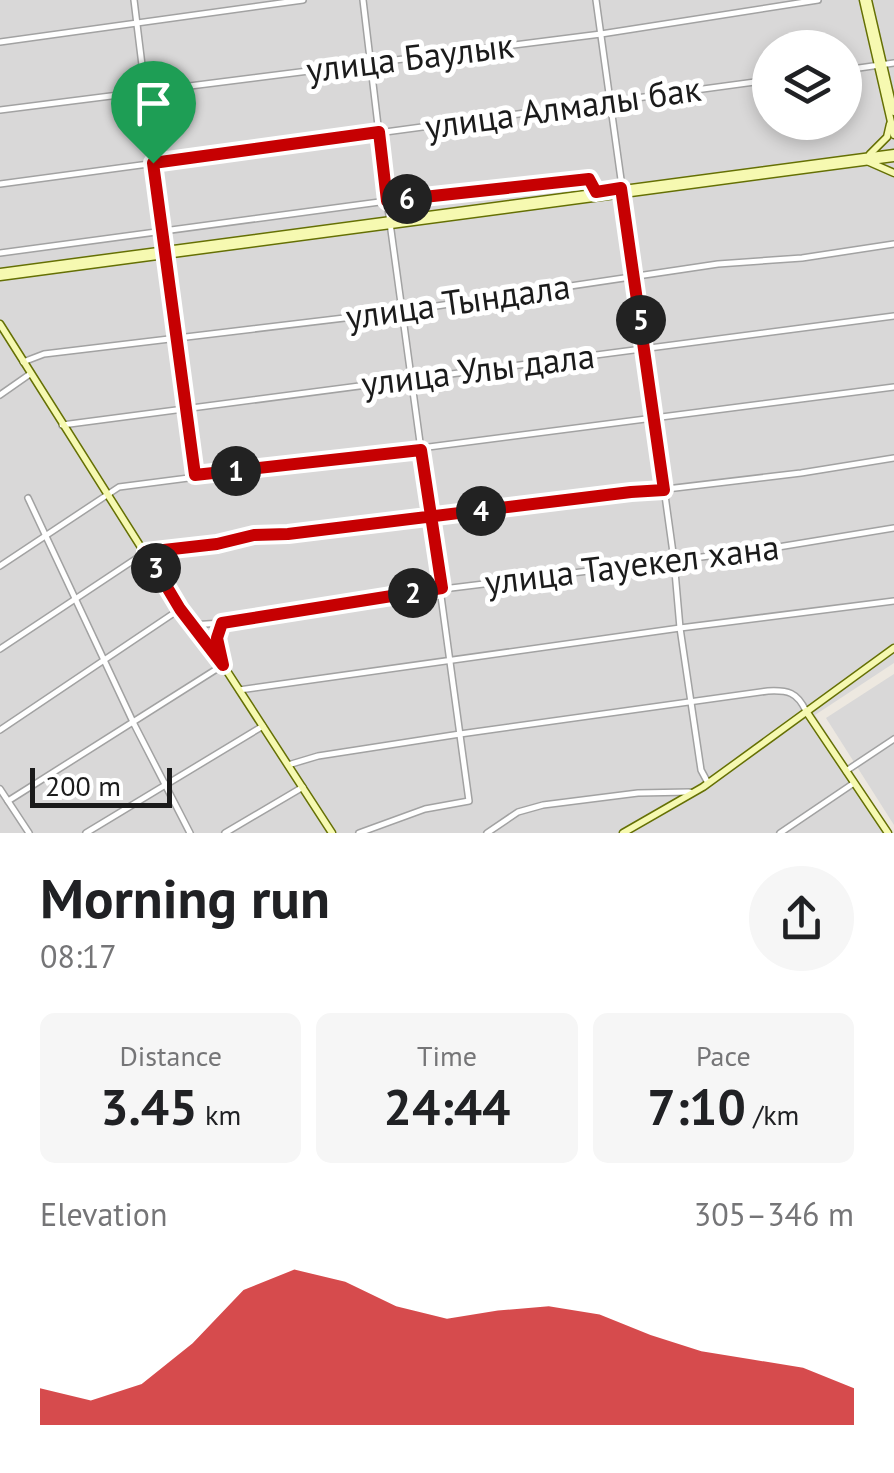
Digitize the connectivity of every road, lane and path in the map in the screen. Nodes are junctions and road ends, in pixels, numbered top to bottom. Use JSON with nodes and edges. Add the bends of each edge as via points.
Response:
{"nodes":[{"id":1,"x":134,"y":0,"type":"edge"},
{"id":2,"x":303,"y":0,"type":"edge"},
{"id":3,"x":362,"y":0,"type":"edge"},
{"id":4,"x":596,"y":0,"type":"edge"},
{"id":5,"x":818,"y":0,"type":"edge"},
{"id":6,"x":866,"y":0,"type":"edge"},
{"id":7,"x":138,"y":24,"type":"junction"},
{"id":8,"x":601,"y":34,"type":"junction"},
{"id":9,"x":0,"y":42,"type":"edge"},
{"id":10,"x":371,"y":64,"type":"junction"},
{"id":11,"x":894,"y":64,"type":"edge"},
{"id":12,"x":881,"y":65,"type":"junction"},
{"id":13,"x":862,"y":68,"type":"edge"},
{"id":14,"x":752,"y":82,"type":"edge"},
{"id":15,"x":145,"y":90,"type":"junction"},
{"id":16,"x":610,"y":101,"type":"junction"},
{"id":17,"x":0,"y":110,"type":"edge"},
{"id":18,"x":892,"y":115,"type":"edge"},
{"id":19,"x":379,"y":132,"type":"junction"},
{"id":20,"x":894,"y":134,"type":"edge"},
{"id":21,"x":894,"y":155,"type":"edge"},
{"id":22,"x":862,"y":159,"type":"junction"},
{"id":23,"x":153,"y":163,"type":"junction"},
{"id":24,"x":894,"y":172,"type":"edge"},
{"id":25,"x":0,"y":184,"type":"edge"},
{"id":26,"x":621,"y":191,"type":"junction"},
{"id":27,"x":596,"y":192,"type":"junction"},
{"id":28,"x":387,"y":201,"type":"junction"},
{"id":29,"x":390,"y":222,"type":"junction"},
{"id":30,"x":162,"y":233,"type":"junction"},
{"id":31,"x":894,"y":244,"type":"edge"},
{"id":32,"x":164,"y":252,"type":"junction"},
{"id":33,"x":0,"y":253,"type":"edge"},
{"id":34,"x":0,"y":274,"type":"edge"},
{"id":35,"x":635,"y":278,"type":"junction"},
{"id":36,"x":403,"y":311,"type":"junction"},
{"id":37,"x":894,"y":316,"type":"edge"},
{"id":38,"x":0,"y":324,"type":"edge"},
{"id":39,"x":176,"y":336,"type":"junction"},
{"id":40,"x":644,"y":349,"type":"junction"},
{"id":41,"x":23,"y":362,"type":"junction"},
{"id":42,"x":30,"y":374,"type":"junction"},
{"id":43,"x":412,"y":379,"type":"junction"},
{"id":44,"x":894,"y":387,"type":"edge"},
{"id":45,"x":0,"y":394,"type":"edge"},
{"id":46,"x":184,"y":408,"type":"junction"},
{"id":47,"x":654,"y":418,"type":"junction"},
{"id":48,"x":62,"y":425,"type":"junction"},
{"id":49,"x":421,"y":450,"type":"junction"},
{"id":50,"x":894,"y":458,"type":"edge"},
{"id":51,"x":195,"y":475,"type":"junction"},
{"id":52,"x":664,"y":490,"type":"junction"},
{"id":53,"x":110,"y":496,"type":"junction"},
{"id":54,"x":28,"y":498,"type":"dead end"},
{"id":55,"x":431,"y":517,"type":"junction"},
{"id":56,"x":894,"y":528,"type":"edge"},
{"id":57,"x":47,"y":536,"type":"junction"},
{"id":58,"x":146,"y":552,"type":"junction"},
{"id":59,"x":674,"y":560,"type":"junction"},
{"id":60,"x":0,"y":566,"type":"edge"},
{"id":61,"x":442,"y":588,"type":"junction"},
{"id":62,"x":77,"y":597,"type":"junction"},
{"id":63,"x":894,"y":602,"type":"edge"},
{"id":64,"x":180,"y":609,"type":"junction"},
{"id":65,"x":222,"y":623,"type":"junction"},
{"id":66,"x":191,"y":624,"type":"junction"},
{"id":67,"x":680,"y":628,"type":"junction"},
{"id":68,"x":0,"y":648,"type":"edge"},
{"id":69,"x":894,"y":648,"type":"edge"},
{"id":70,"x":452,"y":661,"type":"junction"},
{"id":71,"x":106,"y":662,"type":"junction"},
{"id":72,"x":223,"y":665,"type":"junction"},
{"id":73,"x":239,"y":690,"type":"junction"},
{"id":74,"x":690,"y":702,"type":"junction"},
{"id":75,"x":806,"y":711,"type":"junction"},
{"id":76,"x":134,"y":724,"type":"junction"},
{"id":77,"x":264,"y":726,"type":"junction"},
{"id":78,"x":0,"y":730,"type":"edge"},
{"id":79,"x":460,"y":734,"type":"junction"},
{"id":80,"x":894,"y":738,"type":"edge"},
{"id":81,"x":288,"y":766,"type":"junction"},
{"id":82,"x":846,"y":772,"type":"junction"},
{"id":83,"x":708,"y":783,"type":"junction"},
{"id":84,"x":854,"y":783,"type":"junction"},
{"id":85,"x":166,"y":784,"type":"junction"},
{"id":86,"x":303,"y":787,"type":"junction"},
{"id":87,"x":0,"y":789,"type":"edge"},
{"id":88,"x":694,"y":792,"type":"junction"},
{"id":89,"x":8,"y":801,"type":"junction"},
{"id":90,"x":29,"y":833,"type":"edge"},
{"id":91,"x":86,"y":833,"type":"edge"},
{"id":92,"x":190,"y":833,"type":"edge"},
{"id":93,"x":226,"y":833,"type":"edge"},
{"id":94,"x":332,"y":833,"type":"edge"},
{"id":95,"x":359,"y":833,"type":"edge"},
{"id":96,"x":486,"y":833,"type":"edge"},
{"id":97,"x":622,"y":833,"type":"edge"},
{"id":98,"x":780,"y":833,"type":"edge"},
{"id":99,"x":888,"y":833,"type":"edge"}],
"edges":[{"from":1,"to":7,"type":"street"},
{"from":2,"to":7,"type":"street"},
{"from":3,"to":10,"type":"street"},
{"from":4,"to":8,"type":"street"},
{"from":5,"to":8,"type":"street","name":"улица Баулык"},
{"from":6,"to":12,"type":"street"},
{"from":7,"to":9,"type":"street"},
{"from":7,"to":15,"type":"street"},
{"from":8,"to":10,"type":"street","name":"улица Баулык"},
{"from":8,"to":16,"type":"street"},
{"from":10,"to":15,"type":"street","name":"улица Баулык"},
{"from":10,"to":19,"type":"street"},
{"from":11,"to":12,"type":"street"},
{"from":12,"to":13,"type":"street"},
{"from":12,"to":18,"type":"street"},
{"from":14,"to":16,"type":"street","name":"улица Алмалы бак"},
{"from":15,"to":17,"type":"street","name":"улица Баулык"},
{"from":15,"to":23,"type":"street"},
{"from":16,"to":19,"type":"street","name":"улица Алмалы бак"},
{"from":16,"to":26,"type":"street"},
{"from":18,"to":20,"type":"street"},
{"from":18,"to":22,"type":"street","via":[[888,137]]},
{"from":19,"to":23,"type":"street","name":"улица Алмалы бак"},
{"from":19,"to":28,"type":"street"},
{"from":21,"to":22,"type":"street"},
{"from":22,"to":24,"type":"street"},
{"from":22,"to":26,"type":"street"},
{"from":23,"to":25,"type":"street","name":"улица Алмалы бак"},
{"from":23,"to":30,"type":"street"},
{"from":26,"to":27,"type":"street"},
{"from":26,"to":29,"type":"street"},
{"from":26,"to":35,"type":"street"},
{"from":27,"to":28,"type":"street","via":[[589,179]]},
{"from":27,"to":29,"type":"street"},
{"from":28,"to":29,"type":"street"},
{"from":28,"to":30,"type":"street"},
{"from":29,"to":32,"type":"street"},
{"from":29,"to":36,"type":"street"},
{"from":30,"to":32,"type":"street"},
{"from":30,"to":33,"type":"street"},
{"from":31,"to":35,"type":"street","name":"улица Тындала"},
{"from":32,"to":34,"type":"street"},
{"from":32,"to":39,"type":"street"},
{"from":35,"to":36,"type":"street","name":"улица Тындала"},
{"from":35,"to":40,"type":"street"},
{"from":36,"to":39,"type":"street","name":"улица Тындала"},
{"from":36,"to":43,"type":"street"},
{"from":37,"to":40,"type":"street","name":"улица Улы дала"},
{"from":38,"to":41,"type":"street"},
{"from":39,"to":41,"type":"street","name":"улица Тындала"},
{"from":39,"to":46,"type":"street"},
{"from":40,"to":43,"type":"street","name":"улица Улы дала"},
{"from":40,"to":47,"type":"street"},
{"from":41,"to":42,"type":"street"},
{"from":42,"to":45,"type":"street"},
{"from":42,"to":48,"type":"street"},
{"from":43,"to":46,"type":"street","name":"улица Улы дала"},
{"from":43,"to":49,"type":"street"},
{"from":44,"to":47,"type":"street"},
{"from":46,"to":48,"type":"street","name":"улица Улы дала"},
{"from":46,"to":51,"type":"street"},
{"from":47,"to":49,"type":"street"},
{"from":47,"to":52,"type":"street"},
{"from":48,"to":53,"type":"street"},
{"from":49,"to":51,"type":"street"},
{"from":49,"to":55,"type":"street"},
{"from":50,"to":52,"type":"street"},
{"from":51,"to":53,"type":"street","via":[[119,487]]},
{"from":52,"to":55,"type":"street"},
{"from":52,"to":59,"type":"street"},
{"from":53,"to":57,"type":"street"},
{"from":53,"to":58,"type":"street"},
{"from":54,"to":57,"type":"street"},
{"from":55,"to":58,"type":"street"},
{"from":55,"to":61,"type":"street"},
{"from":56,"to":59,"type":"street","name":"улица Тауекел хана"},
{"from":57,"to":60,"type":"street"},
{"from":57,"to":62,"type":"street"},
{"from":58,"to":62,"type":"street"},
{"from":58,"to":64,"type":"street"},
{"from":59,"to":61,"type":"street","name":"улица Тауекел хана"},
{"from":59,"to":67,"type":"street"},
{"from":61,"to":65,"type":"street","name":"улица Тауекел хана"},
{"from":61,"to":70,"type":"street"},
{"from":62,"to":68,"type":"street"},
{"from":62,"to":71,"type":"street"},
{"from":63,"to":67,"type":"street"},
{"from":64,"to":66,"type":"street"},
{"from":64,"to":71,"type":"street"},
{"from":65,"to":66,"type":"street","name":"улица Тауекел хана"},
{"from":65,"to":72,"type":"street","via":[[217,638]]},
{"from":66,"to":72,"type":"street"},
{"from":67,"to":70,"type":"street"},
{"from":67,"to":74,"type":"street"},
{"from":69,"to":75,"type":"street"},
{"from":70,"to":73,"type":"street"},
{"from":70,"to":79,"type":"street"},
{"from":71,"to":76,"type":"street"},
{"from":71,"to":78,"type":"street"},
{"from":72,"to":73,"type":"street"},
{"from":72,"to":76,"type":"street"},
{"from":73,"to":77,"type":"street"},
{"from":74,"to":75,"type":"street","via":[[787,690]]},
{"from":74,"to":79,"type":"street"},
{"from":74,"to":83,"type":"street"},
{"from":75,"to":82,"type":"street"},
{"from":75,"to":83,"type":"street"},
{"from":76,"to":85,"type":"street"},
{"from":76,"to":89,"type":"street"},
{"from":77,"to":81,"type":"street"},
{"from":77,"to":85,"type":"street"},
{"from":79,"to":81,"type":"street"},
{"from":79,"to":95,"type":"street","via":[[469,801]]},
{"from":80,"to":82,"type":"street"},
{"from":81,"to":86,"type":"street"},
{"from":82,"to":84,"type":"street"},
{"from":83,"to":88,"type":"street"},
{"from":84,"to":98,"type":"street"},
{"from":84,"to":99,"type":"street"},
{"from":85,"to":91,"type":"street"},
{"from":85,"to":92,"type":"street"},
{"from":86,"to":93,"type":"street"},
{"from":86,"to":94,"type":"street"},
{"from":87,"to":89,"type":"street"},
{"from":88,"to":96,"type":"street","via":[[544,805]]},
{"from":88,"to":97,"type":"street"},
{"from":89,"to":90,"type":"street"}]}
